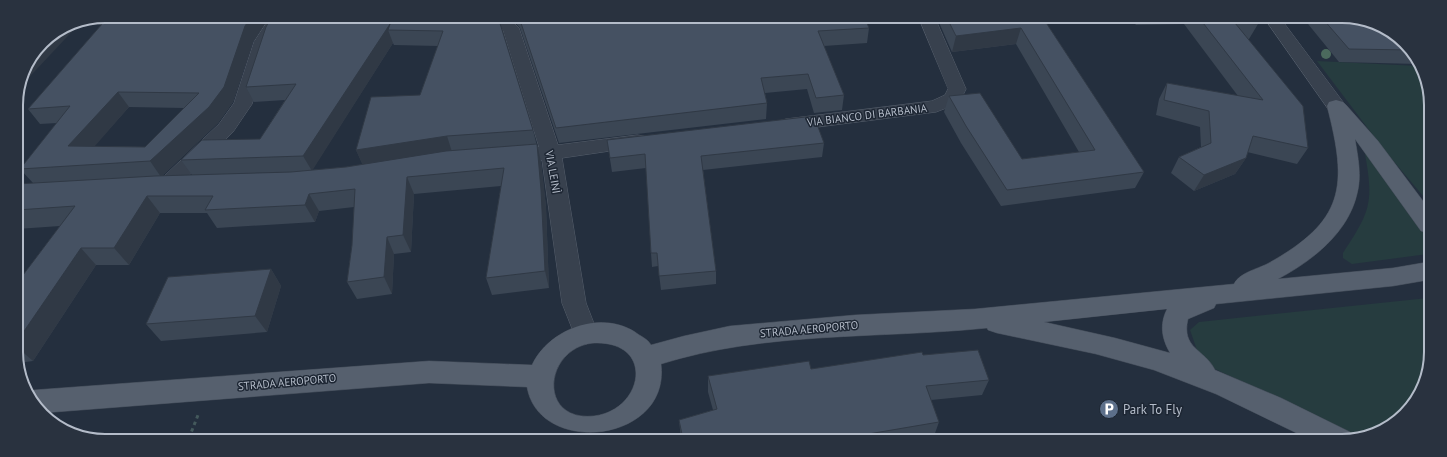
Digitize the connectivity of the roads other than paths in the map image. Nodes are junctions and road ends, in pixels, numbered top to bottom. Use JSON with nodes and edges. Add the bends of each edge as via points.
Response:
{"nodes":[{"id":1,"x":274,"y":23,"type":"edge"},
{"id":2,"x":505,"y":23,"type":"edge"},
{"id":3,"x":929,"y":23,"type":"edge"},
{"id":4,"x":1276,"y":23,"type":"edge"},
{"id":5,"x":1336,"y":106,"type":"junction"},
{"id":6,"x":766,"y":128,"type":"edge"},
{"id":7,"x":658,"y":139,"type":"edge"},
{"id":8,"x":551,"y":152,"type":"junction"},
{"id":9,"x":492,"y":156,"type":"edge"},
{"id":10,"x":198,"y":184,"type":"edge"},
{"id":11,"x":1420,"y":207,"type":"edge"},
{"id":12,"x":1424,"y":272,"type":"edge"},
{"id":13,"x":1230,"y":292,"type":"junction"},
{"id":14,"x":974,"y":319,"type":"junction"},
{"id":15,"x":586,"y":334,"type":"junction"},
{"id":16,"x":646,"y":358,"type":"junction"},
{"id":17,"x":540,"y":376,"type":"junction"},
{"id":18,"x":1212,"y":380,"type":"junction"},
{"id":19,"x":40,"y":402,"type":"edge"},
{"id":20,"x":598,"y":433,"type":"edge"},
{"id":21,"x":1326,"y":434,"type":"edge"}],
"edges":[{"from":1,"to":10,"type":"street","via":[[262,42],[243,104],[226,128],[160,186]]},
{"from":2,"to":8,"type":"street","name":"VIA LEINÌ","via":[[510,28]]},
{"from":3,"to":6,"type":"street","name":"VIA BIANCO DI BARBANIA","via":[[957,89],[952,100],[936,106]]},
{"from":4,"to":5,"type":"street"},
{"from":5,"to":11,"type":"main road"},
{"from":5,"to":13,"type":"main road","via":[[1348,167],[1347,195],[1335,222],[1303,254],[1267,276]]},
{"from":7,"to":8,"type":"street"},
{"from":8,"to":9,"type":"street"},
{"from":8,"to":15,"type":"street","name":"VIA LEINÌ","via":[[574,303]]},
{"from":12,"to":13,"type":"main road","via":[[1393,277]]},
{"from":13,"to":14,"type":"main road"},
{"from":13,"to":18,"type":"main road","via":[[1192,305],[1177,314],[1172,326],[1174,338],[1186,357]]},
{"from":14,"to":16,"type":"main road","name":"STRADA AEROPORTO","via":[[855,325],[730,336]]},
{"from":14,"to":18,"type":"main road","via":[[1094,342],[1155,359]]},
{"from":15,"to":16,"type":"main road","via":[[604,333],[622,337],[636,345]]},
{"from":15,"to":17,"type":"main road","via":[[556,349]]},
{"from":16,"to":20,"type":"main road","via":[[650,372],[648,386],[641,401],[630,414]]},
{"from":17,"to":19,"type":"main road","name":"STRADA AEROPORTO","via":[[429,372]]},
{"from":17,"to":20,"type":"main road","via":[[539,390],[543,403],[551,415],[569,425]]},
{"from":18,"to":21,"type":"main road","via":[[1274,407]]}]}
